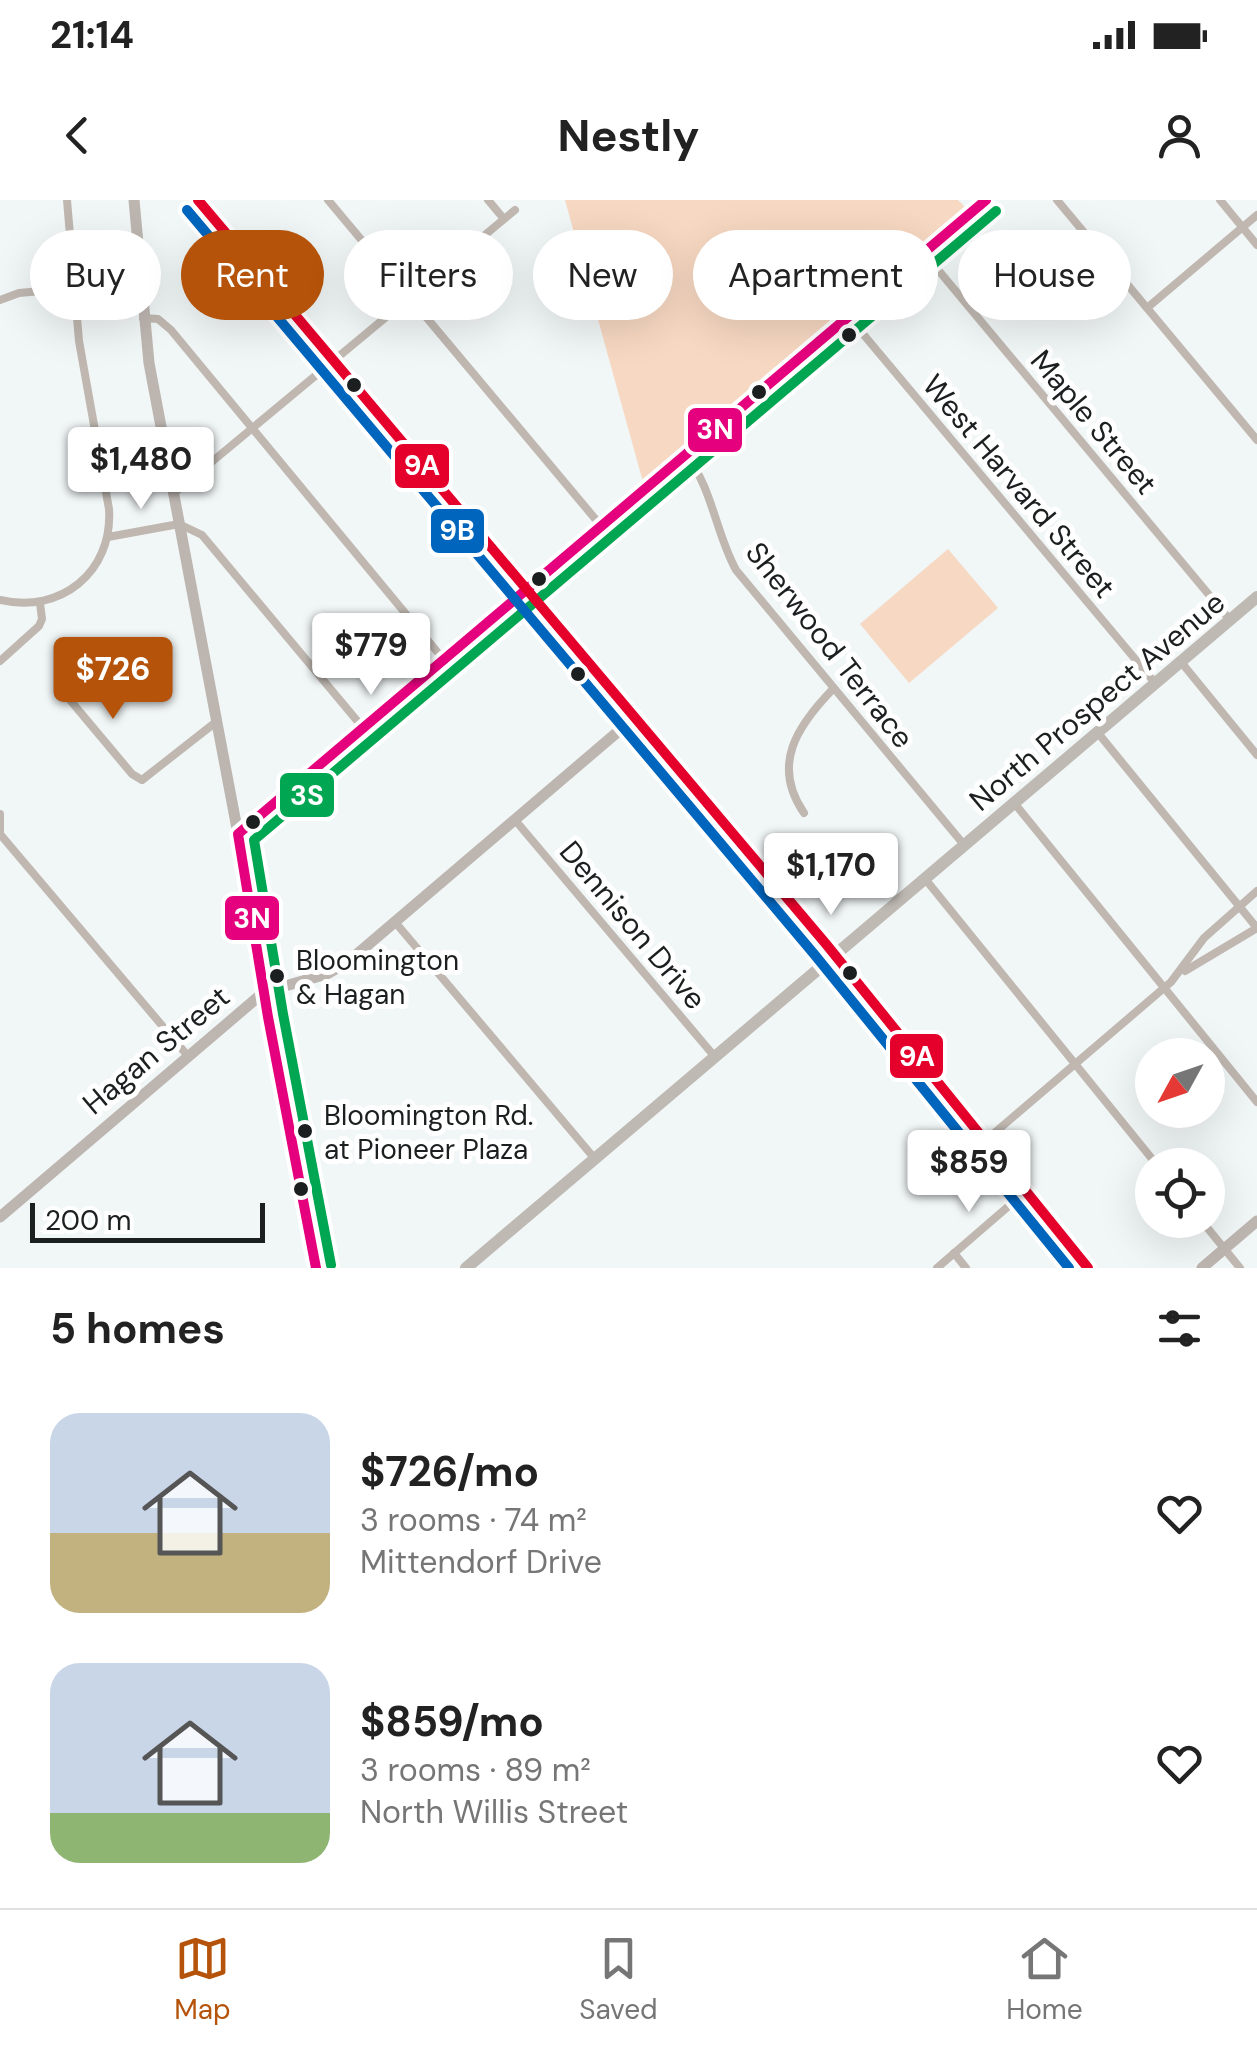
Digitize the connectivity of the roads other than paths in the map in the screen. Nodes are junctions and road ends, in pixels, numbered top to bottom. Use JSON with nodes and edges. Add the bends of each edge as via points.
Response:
{"nodes":[{"id":1,"x":67,"y":200,"type":"edge"},
{"id":2,"x":134,"y":200,"type":"edge"},
{"id":3,"x":198,"y":200,"type":"edge"},
{"id":4,"x":328,"y":200,"type":"edge"},
{"id":5,"x":488,"y":200,"type":"edge"},
{"id":6,"x":986,"y":200,"type":"edge"},
{"id":7,"x":1058,"y":200,"type":"edge"},
{"id":8,"x":1220,"y":200,"type":"edge"},
{"id":9,"x":515,"y":210,"type":"dead end"},
{"id":10,"x":1257,"y":215,"type":"edge"},
{"id":11,"x":504,"y":219,"type":"junction"},
{"id":12,"x":1242,"y":228,"type":"junction"},
{"id":13,"x":70,"y":230,"type":"edge"},
{"id":14,"x":136,"y":230,"type":"edge"},
{"id":15,"x":353,"y":230,"type":"edge"},
{"id":16,"x":491,"y":230,"type":"edge"},
{"id":17,"x":938,"y":241,"type":"edge"},
{"id":18,"x":1257,"y":245,"type":"edge"},
{"id":19,"x":938,"y":270,"type":"edge"},
{"id":20,"x":30,"y":291,"type":"edge"},
{"id":21,"x":0,"y":300,"type":"edge"},
{"id":22,"x":1147,"y":308,"type":"junction"},
{"id":23,"x":77,"y":320,"type":"edge"},
{"id":24,"x":143,"y":320,"type":"edge"},
{"id":25,"x":159,"y":320,"type":"edge"},
{"id":26,"x":384,"y":320,"type":"edge"},
{"id":27,"x":429,"y":320,"type":"edge"},
{"id":28,"x":843,"y":320,"type":"edge"},
{"id":29,"x":851,"y":320,"type":"edge"},
{"id":30,"x":334,"y":362,"type":"junction"},
{"id":31,"x":253,"y":430,"type":"junction"},
{"id":32,"x":1257,"y":440,"type":"edge"},
{"id":33,"x":686,"y":455,"type":"junction"},
{"id":34,"x":173,"y":494,"type":"junction"},
{"id":35,"x":179,"y":524,"type":"junction"},
{"id":36,"x":602,"y":526,"type":"junction"},
{"id":37,"x":108,"y":537,"type":"junction"},
{"id":38,"x":527,"y":590,"type":"junction"},
{"id":39,"x":1257,"y":597,"type":"edge"},
{"id":40,"x":0,"y":600,"type":"edge"},
{"id":41,"x":40,"y":603,"type":"junction"},
{"id":42,"x":1230,"y":620,"type":"junction"},
{"id":43,"x":444,"y":660,"type":"junction"},
{"id":44,"x":0,"y":661,"type":"edge"},
{"id":45,"x":1181,"y":662,"type":"junction"},
{"id":46,"x":1156,"y":684,"type":"junction"},
{"id":47,"x":832,"y":689,"type":"junction"},
{"id":48,"x":65,"y":694,"type":"dead end"},
{"id":49,"x":634,"y":718,"type":"junction"},
{"id":50,"x":216,"y":722,"type":"junction"},
{"id":51,"x":364,"y":729,"type":"junction"},
{"id":52,"x":1098,"y":734,"type":"junction"},
{"id":53,"x":1257,"y":755,"type":"edge"},
{"id":54,"x":1015,"y":804,"type":"junction"},
{"id":55,"x":0,"y":814,"type":"edge"},
{"id":56,"x":804,"y":814,"type":"dead end"},
{"id":57,"x":515,"y":820,"type":"junction"},
{"id":58,"x":238,"y":834,"type":"junction"},
{"id":59,"x":965,"y":846,"type":"junction"},
{"id":60,"x":926,"y":880,"type":"junction"},
{"id":61,"x":1257,"y":891,"type":"edge"},
{"id":62,"x":1240,"y":906,"type":"junction"},
{"id":63,"x":396,"y":922,"type":"junction"},
{"id":64,"x":1257,"y":928,"type":"edge"},
{"id":65,"x":836,"y":957,"type":"junction"},
{"id":66,"x":1180,"y":974,"type":"junction"},
{"id":67,"x":1164,"y":988,"type":"junction"},
{"id":68,"x":264,"y":992,"type":"junction"},
{"id":69,"x":187,"y":1056,"type":"junction"},
{"id":70,"x":716,"y":1058,"type":"junction"},
{"id":71,"x":1076,"y":1065,"type":"junction"},
{"id":72,"x":1257,"y":1102,"type":"edge"},
{"id":73,"x":986,"y":1141,"type":"junction"},
{"id":74,"x":1143,"y":1148,"type":"edge"},
{"id":75,"x":596,"y":1159,"type":"junction"},
{"id":76,"x":1026,"y":1191,"type":"junction"},
{"id":77,"x":0,"y":1217,"type":"edge"},
{"id":78,"x":1257,"y":1221,"type":"edge"},
{"id":79,"x":1216,"y":1238,"type":"edge"},
{"id":80,"x":1225,"y":1249,"type":"junction"},
{"id":81,"x":954,"y":1253,"type":"junction"},
{"id":82,"x":479,"y":1262,"type":"edge"},
{"id":83,"x":316,"y":1268,"type":"edge"},
{"id":84,"x":466,"y":1268,"type":"edge"},
{"id":85,"x":937,"y":1268,"type":"edge"},
{"id":86,"x":966,"y":1268,"type":"edge"},
{"id":87,"x":1088,"y":1268,"type":"edge"},
{"id":88,"x":1202,"y":1268,"type":"edge"},
{"id":89,"x":1240,"y":1268,"type":"edge"}],
"edges":[{"from":1,"to":13,"type":"street"},
{"from":2,"to":14,"type":"main road"},
{"from":3,"to":30,"type":"main road"},
{"from":4,"to":15,"type":"street"},
{"from":5,"to":11,"type":"street"},
{"from":6,"to":17,"type":"street"},
{"from":7,"to":22,"type":"street"},
{"from":8,"to":12,"type":"street"},
{"from":9,"to":11,"type":"street"},
{"from":10,"to":12,"type":"street"},
{"from":11,"to":16,"type":"street"},
{"from":12,"to":18,"type":"street"},
{"from":12,"to":22,"type":"street"},
{"from":19,"to":42,"type":"street","name":"Maple Street"},
{"from":20,"to":21,"type":"street"},
{"from":22,"to":32,"type":"street"},
{"from":23,"to":37,"type":"street"},
{"from":24,"to":34,"type":"main road"},
{"from":25,"to":31,"type":"street"},
{"from":26,"to":30,"type":"street"},
{"from":27,"to":36,"type":"street"},
{"from":28,"to":33,"type":"street"},
{"from":29,"to":46,"type":"street","name":"West Harvard Street"},
{"from":30,"to":31,"type":"street"},
{"from":30,"to":38,"type":"main road"},
{"from":31,"to":34,"type":"street"},
{"from":31,"to":43,"type":"street"},
{"from":33,"to":36,"type":"street"},
{"from":33,"to":47,"type":"street","name":"Sherwood Terrace","via":[[736,570]]},
{"from":34,"to":35,"type":"main road"},
{"from":35,"to":37,"type":"street"},
{"from":35,"to":50,"type":"main road"},
{"from":35,"to":51,"type":"street","via":[[212,544]]},
{"from":36,"to":38,"type":"street"},
{"from":37,"to":41,"type":"street","via":[[85,580]]},
{"from":38,"to":43,"type":"street"},
{"from":38,"to":49,"type":"main road"},
{"from":39,"to":42,"type":"main road","name":"North Prospect Avenue"},
{"from":40,"to":41,"type":"street"},
{"from":41,"to":44,"type":"street","via":[[37,630]]},
{"from":42,"to":45,"type":"main road","name":"North Prospect Avenue"},
{"from":43,"to":51,"type":"street"},
{"from":45,"to":46,"type":"main road","name":"North Prospect Avenue"},
{"from":45,"to":53,"type":"street"},
{"from":46,"to":52,"type":"main road","name":"North Prospect Avenue"},
{"from":47,"to":56,"type":"street","via":[[804,722],[790,758],[790,785]]},
{"from":47,"to":59,"type":"street","name":"Sherwood Terrace"},
{"from":48,"to":50,"type":"street","via":[[142,780]]},
{"from":49,"to":57,"type":"main road","name":"Hagan Street"},
{"from":49,"to":65,"type":"main road"},
{"from":50,"to":58,"type":"main road"},
{"from":51,"to":58,"type":"street"},
{"from":52,"to":54,"type":"main road","name":"North Prospect Avenue"},
{"from":52,"to":62,"type":"street"},
{"from":54,"to":59,"type":"main road","name":"North Prospect Avenue"},
{"from":54,"to":67,"type":"street"},
{"from":55,"to":69,"type":"street","via":[[0,834]]},
{"from":57,"to":63,"type":"main road","name":"Hagan Street"},
{"from":57,"to":70,"type":"street","name":"Dennison Drive"},
{"from":58,"to":68,"type":"main road"},
{"from":59,"to":60,"type":"main road","name":"North Prospect Avenue"},
{"from":60,"to":65,"type":"main road","name":"North Prospect Avenue"},
{"from":60,"to":71,"type":"street"},
{"from":61,"to":62,"type":"street"},
{"from":62,"to":64,"type":"street"},
{"from":62,"to":66,"type":"street","via":[[1204,938]]},
{"from":63,"to":68,"type":"main road","name":"Hagan Street","via":[[338,969]]},
{"from":63,"to":75,"type":"street"},
{"from":64,"to":66,"type":"street"},
{"from":65,"to":70,"type":"main road","name":"North Prospect Avenue"},
{"from":65,"to":73,"type":"main road"},
{"from":66,"to":67,"type":"street"},
{"from":67,"to":71,"type":"street"},
{"from":67,"to":72,"type":"street"},
{"from":68,"to":69,"type":"main road","name":"Hagan Street"},
{"from":68,"to":83,"type":"main road"},
{"from":69,"to":77,"type":"main road","name":"Hagan Street"},
{"from":70,"to":75,"type":"main road","name":"North Prospect Avenue"},
{"from":71,"to":73,"type":"street"},
{"from":71,"to":74,"type":"street"},
{"from":73,"to":76,"type":"main road"},
{"from":75,"to":82,"type":"main road","name":"North Prospect Avenue"},
{"from":76,"to":81,"type":"street"},
{"from":76,"to":87,"type":"main road"},
{"from":78,"to":80,"type":"main road"},
{"from":79,"to":80,"type":"street"},
{"from":80,"to":88,"type":"main road"},
{"from":80,"to":89,"type":"street"},
{"from":81,"to":85,"type":"street"},
{"from":81,"to":86,"type":"street"},
{"from":82,"to":84,"type":"main road","name":"North Prospect Avenue"}]}
